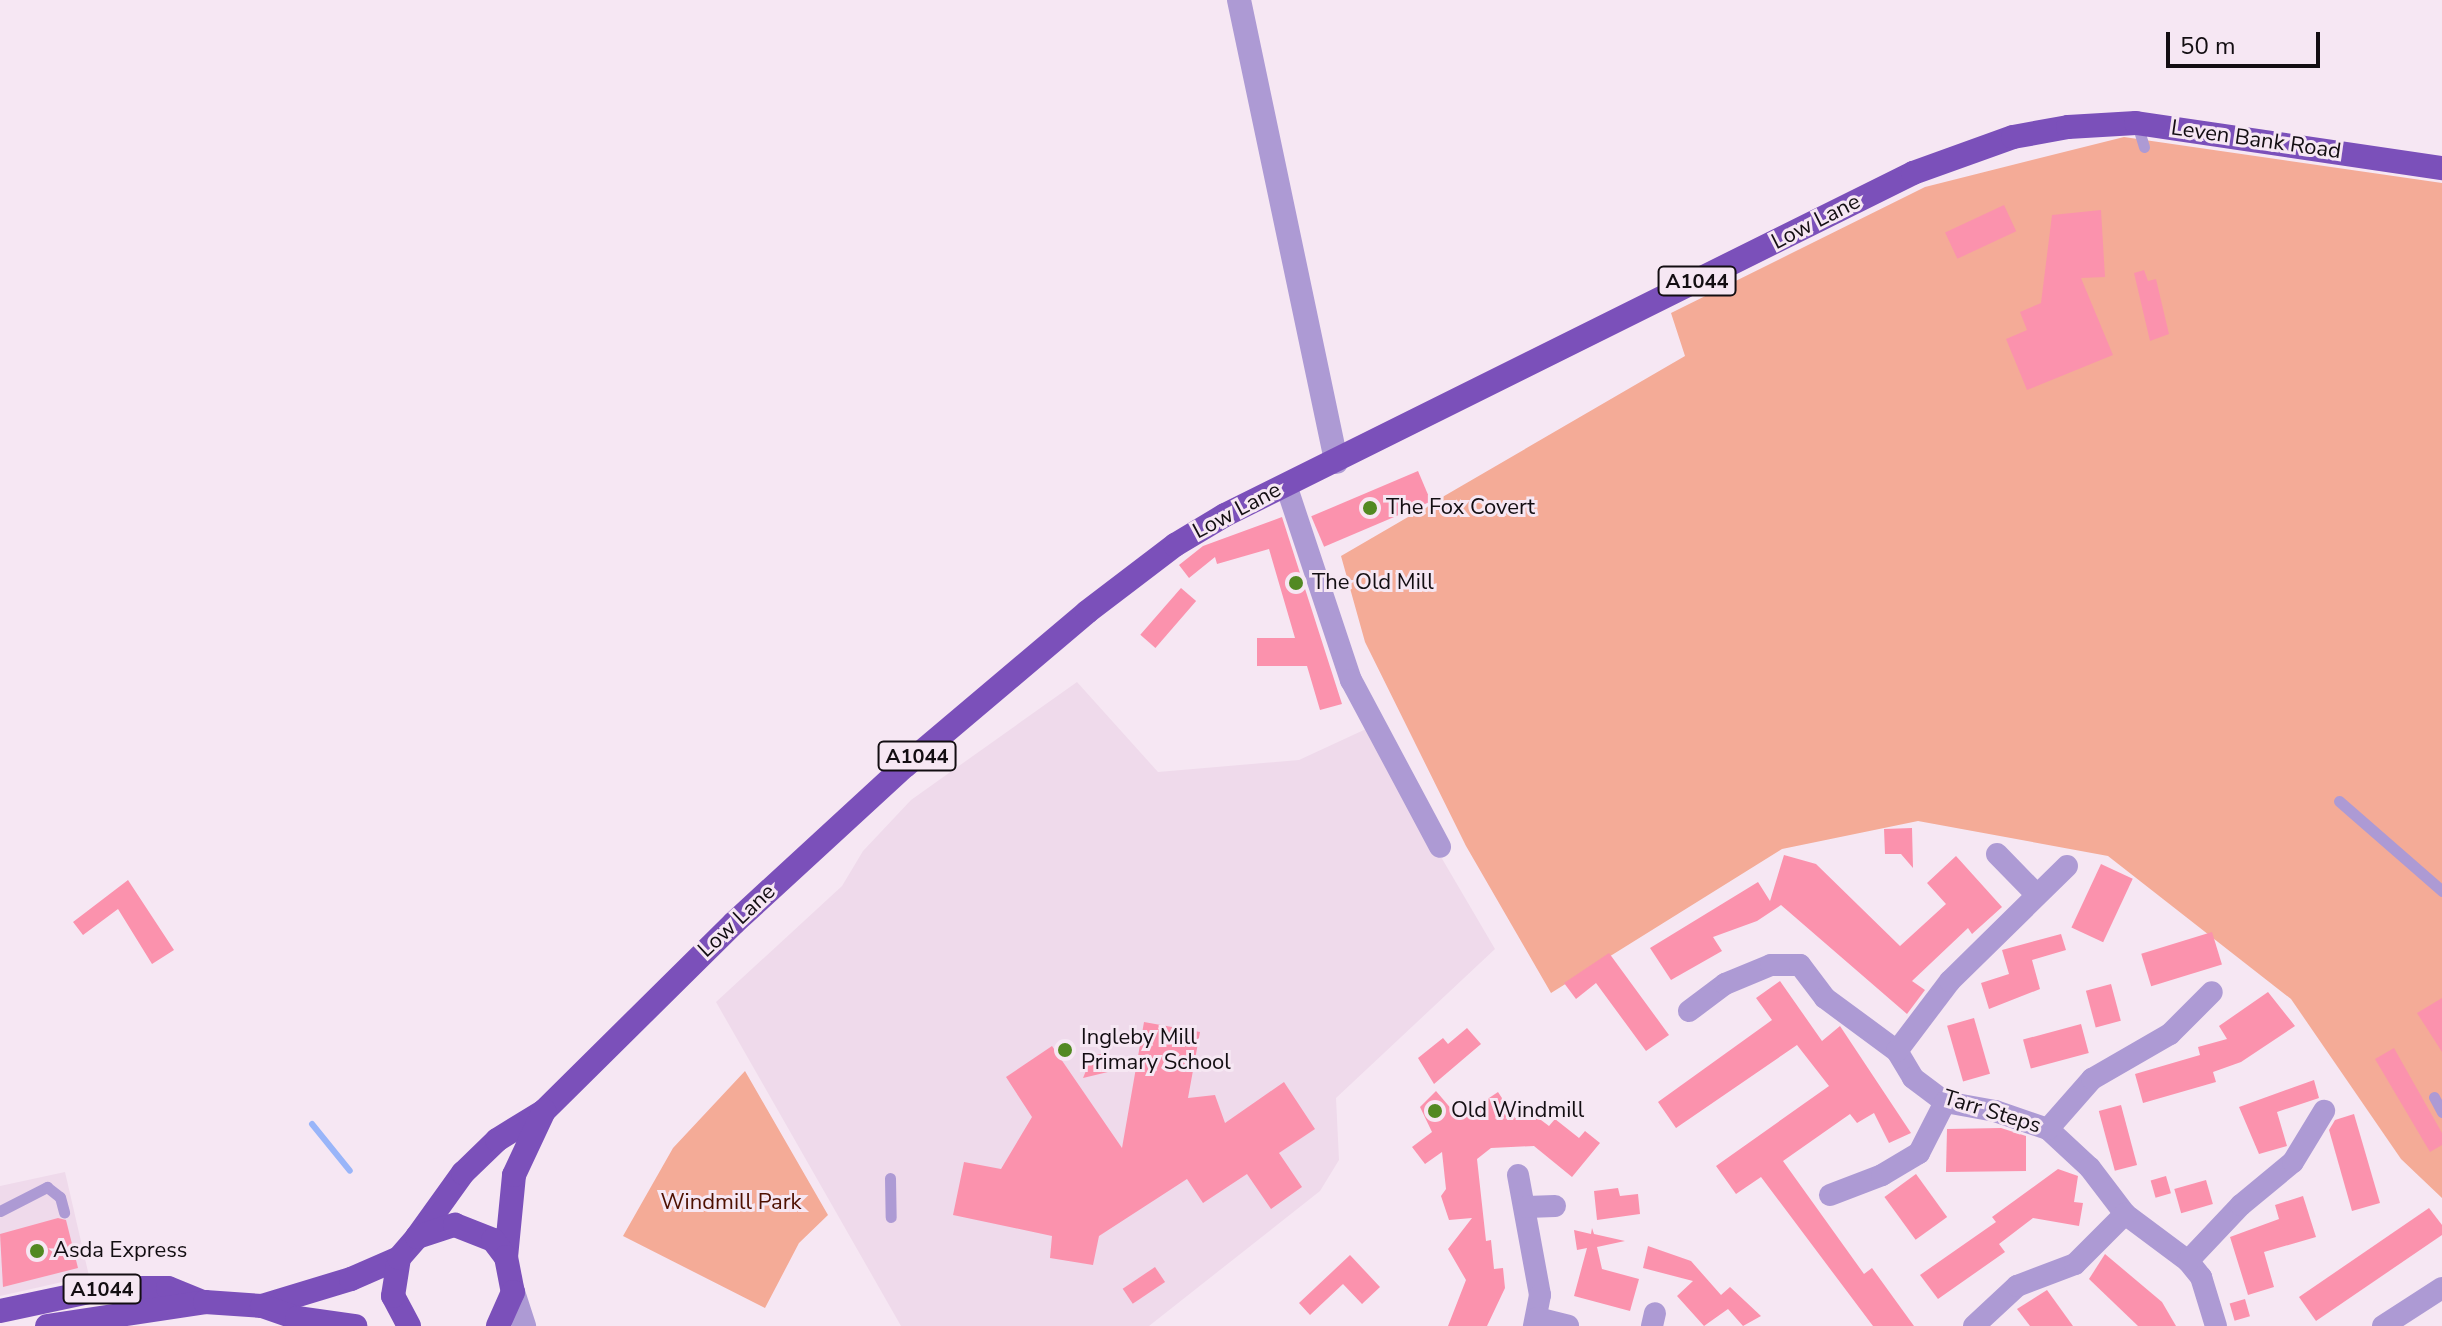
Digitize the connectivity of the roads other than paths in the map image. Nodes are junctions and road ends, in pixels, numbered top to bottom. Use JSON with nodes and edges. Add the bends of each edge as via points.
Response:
{"nodes":[{"id":1,"x":1239,"y":0,"type":"edge"},
{"id":2,"x":2136,"y":123,"type":"junction"},
{"id":3,"x":2068,"y":127,"type":"joint"},
{"id":4,"x":2144,"y":147,"type":"dead end"},
{"id":5,"x":2442,"y":168,"type":"edge"},
{"id":6,"x":1336,"y":462,"type":"junction"},
{"id":7,"x":1286,"y":485,"type":"junction"},
{"id":8,"x":2339,"y":801,"type":"dead end"},
{"id":9,"x":1440,"y":847,"type":"dead end"},
{"id":10,"x":1997,"y":854,"type":"dead end"},
{"id":11,"x":2067,"y":866,"type":"dead end"},
{"id":12,"x":2442,"y":891,"type":"edge"},
{"id":13,"x":2036,"y":894,"type":"junction"},
{"id":14,"x":2212,"y":992,"type":"dead end"},
{"id":15,"x":1689,"y":1011,"type":"dead end"},
{"id":16,"x":1897,"y":1051,"type":"junction"},
{"id":17,"x":2434,"y":1097,"type":"dead end"},
{"id":18,"x":1945,"y":1102,"type":"junction"},
{"id":19,"x":544,"y":1111,"type":"junction"},
{"id":20,"x":2324,"y":1111,"type":"dead end"},
{"id":21,"x":2442,"y":1112,"type":"edge"},
{"id":22,"x":2048,"y":1129,"type":"junction"},
{"id":23,"x":1518,"y":1175,"type":"dead end"},
{"id":24,"x":890,"y":1178,"type":"dead end"},
{"id":25,"x":1830,"y":1195,"type":"dead end"},
{"id":26,"x":1555,"y":1206,"type":"dead end"},
{"id":27,"x":1527,"y":1207,"type":"junction"},
{"id":28,"x":0,"y":1211,"type":"edge"},
{"id":29,"x":64,"y":1212,"type":"dead end"},
{"id":30,"x":2125,"y":1214,"type":"junction"},
{"id":31,"x":891,"y":1217,"type":"dead end"},
{"id":32,"x":417,"y":1237,"type":"junction"},
{"id":33,"x":506,"y":1257,"type":"junction"},
{"id":34,"x":399,"y":1258,"type":"junction"},
{"id":35,"x":2188,"y":1261,"type":"junction"},
{"id":36,"x":2442,"y":1288,"type":"edge"},
{"id":37,"x":513,"y":1292,"type":"junction"},
{"id":38,"x":205,"y":1302,"type":"junction"},
{"id":39,"x":2,"y":1305,"type":"edge"},
{"id":40,"x":262,"y":1306,"type":"junction"},
{"id":41,"x":1535,"y":1322,"type":"edge"},
{"id":42,"x":47,"y":1326,"type":"edge"},
{"id":43,"x":355,"y":1326,"type":"edge"},
{"id":44,"x":409,"y":1326,"type":"edge"},
{"id":45,"x":498,"y":1326,"type":"edge"},
{"id":46,"x":524,"y":1326,"type":"edge"},
{"id":47,"x":1568,"y":1326,"type":"edge"},
{"id":48,"x":1974,"y":1326,"type":"edge"},
{"id":49,"x":2216,"y":1326,"type":"edge"},
{"id":50,"x":2383,"y":1326,"type":"edge"}],
"edges":[{"from":1,"to":6,"type":"street"},
{"from":2,"to":3,"type":"main road","name":"Leven Bank Road","number":"A1044"},
{"from":2,"to":4,"type":"lane"},
{"from":2,"to":5,"type":"main road","name":"Leven Bank Road","number":"A1044"},
{"from":3,"to":6,"type":"main road","name":"Low Lane","number":"A1044","via":[[2013,137],[1913,173]]},
{"from":6,"to":7,"type":"main road","name":"Low Lane","number":"A1044"},
{"from":7,"to":9,"type":"street","via":[[1351,680]]},
{"from":7,"to":19,"type":"main road","name":"Low Lane","number":"A1044","via":[[1175,545],[941,735],[734,923]]},
{"from":8,"to":12,"type":"lane"},
{"from":10,"to":13,"type":"street"},
{"from":11,"to":13,"type":"street"},
{"from":13,"to":16,"type":"street","via":[[1950,981]]},
{"from":14,"to":22,"type":"street","via":[[2170,1034],[2092,1079]]},
{"from":15,"to":16,"type":"street","name":"Tarr Steps","via":[[1725,984],[1771,965],[1800,965],[1825,998]]},
{"from":16,"to":18,"type":"street","name":"Tarr Steps","via":[[1913,1078]]},
{"from":17,"to":21,"type":"lane"},
{"from":18,"to":22,"type":"street","name":"Tarr Steps"},
{"from":18,"to":25,"type":"street","via":[[1919,1153],[1882,1175]]},
{"from":19,"to":32,"type":"main road","name":"Low Lane","number":"A1044","via":[[497,1140],[463,1173]]},
{"from":19,"to":33,"type":"main road","name":"Low Lane","number":"A1044","via":[[514,1175]]},
{"from":20,"to":35,"type":"street","via":[[2293,1162],[2241,1205]]},
{"from":22,"to":30,"type":"street","name":"Tarr Steps","via":[[2090,1168]]},
{"from":23,"to":27,"type":"street"},
{"from":24,"to":31,"type":"lane"},
{"from":26,"to":27,"type":"street"},
{"from":27,"to":41,"type":"street","via":[[1540,1295]]},
{"from":28,"to":29,"type":"lane","via":[[47,1187],[60,1197]]},
{"from":30,"to":35,"type":"street","name":"Tarr Steps"},
{"from":30,"to":48,"type":"street","via":[[2075,1264],[2017,1286]]},
{"from":32,"to":33,"type":"main road","via":[[455,1225],[476,1229]]},
{"from":32,"to":34,"type":"main road","name":"Low Lane"},
{"from":33,"to":37,"type":"main road","name":"Low Lane"},
{"from":34,"to":40,"type":"main road","number":"A1044"},
{"from":34,"to":44,"type":"main road","via":[[393,1296]]},
{"from":35,"to":49,"type":"street","name":"Tarr Steps","via":[[2201,1277]]},
{"from":36,"to":50,"type":"street"},
{"from":37,"to":45,"type":"main road"},
{"from":37,"to":46,"type":"street"},
{"from":38,"to":39,"type":"main road","number":"A1044","via":[[168,1288],[108,1288]]},
{"from":38,"to":40,"type":"main road","number":"A1044"},
{"from":38,"to":42,"type":"main road","number":"A1044"},
{"from":40,"to":43,"type":"main road","number":"A1044","via":[[297,1318]]},
{"from":41,"to":47,"type":"street"}]}
